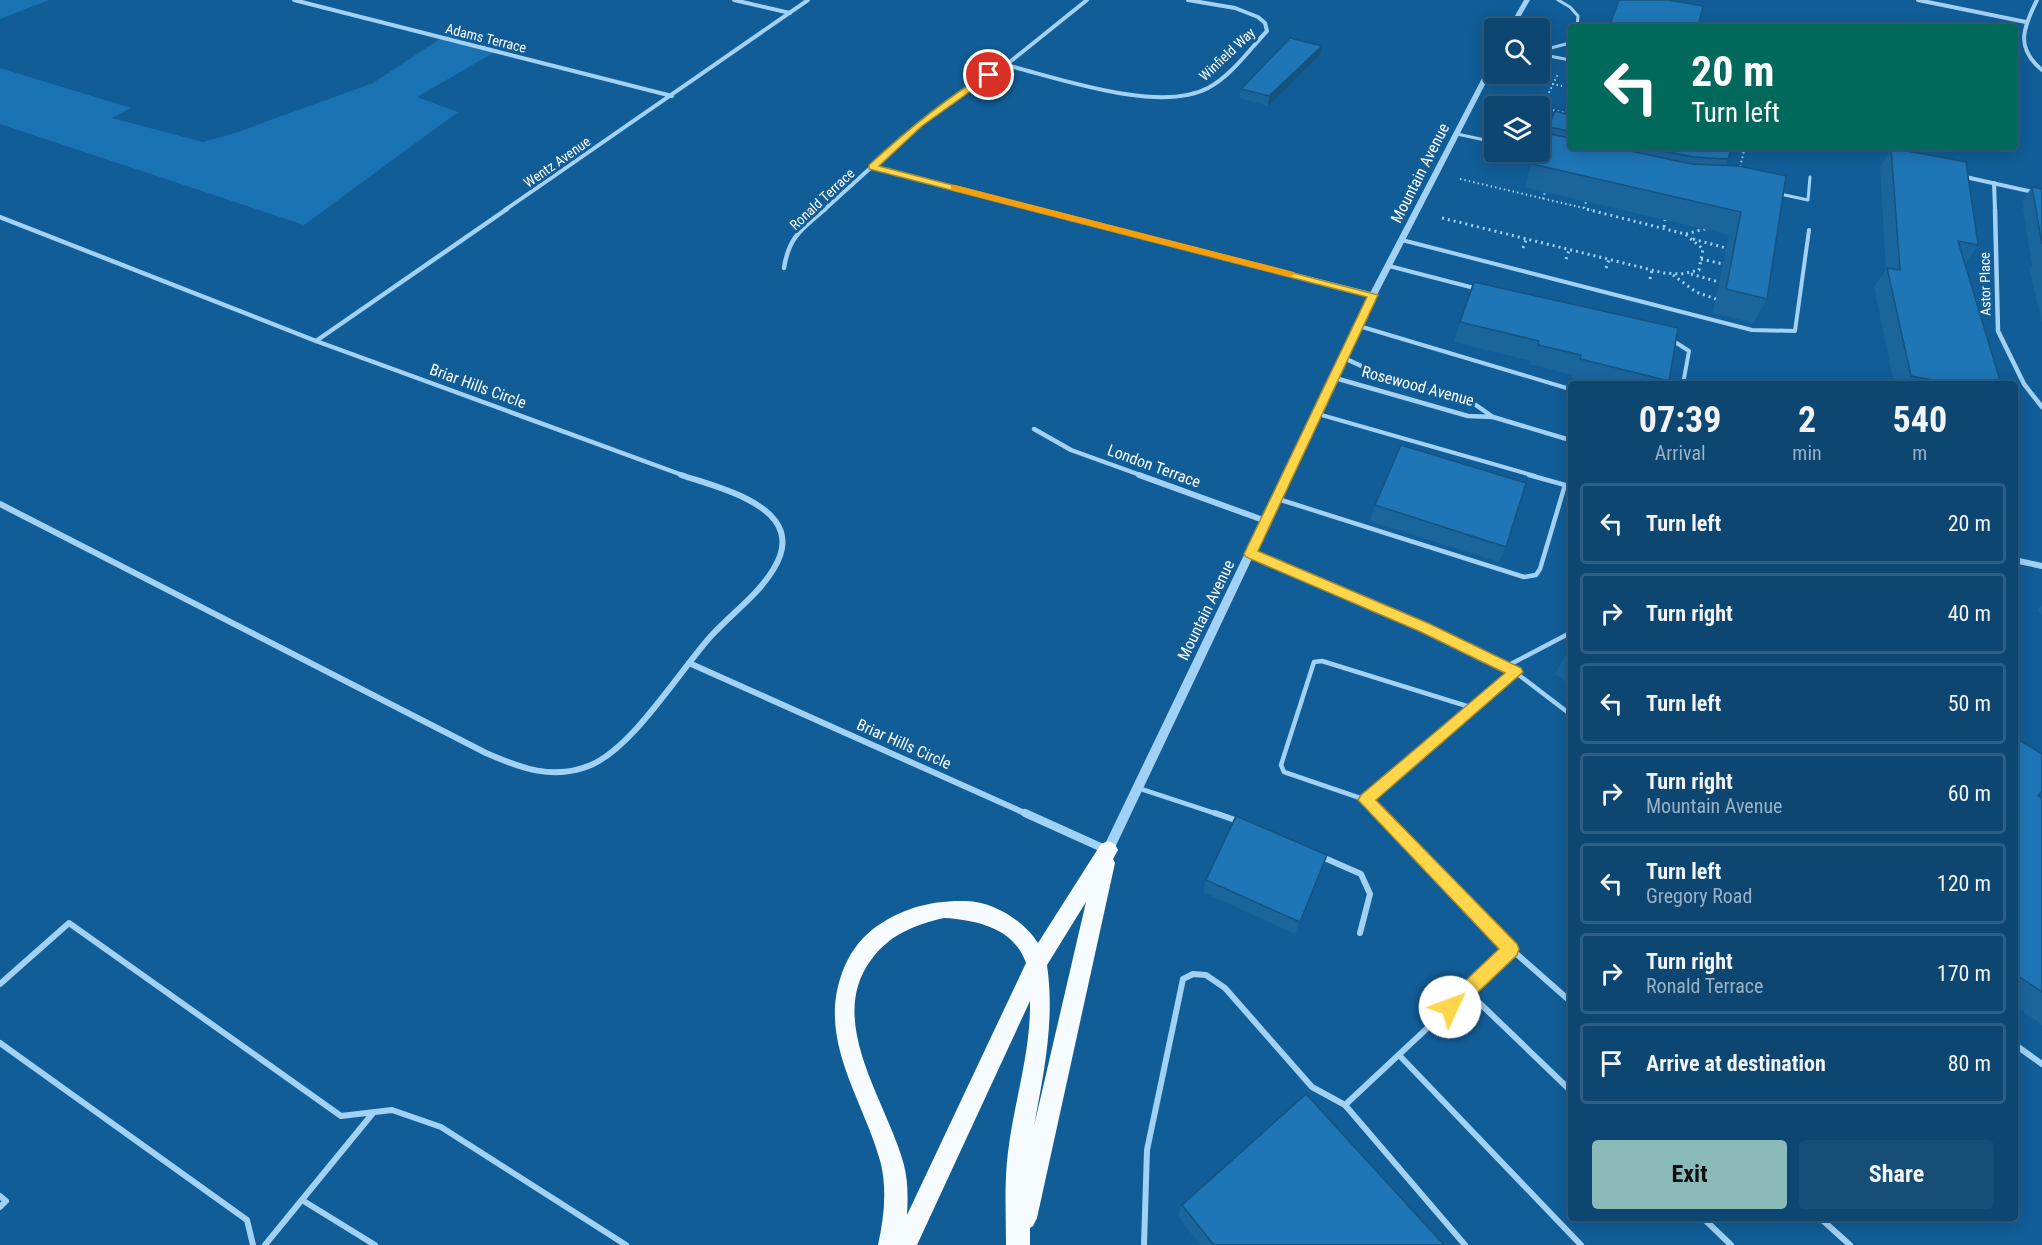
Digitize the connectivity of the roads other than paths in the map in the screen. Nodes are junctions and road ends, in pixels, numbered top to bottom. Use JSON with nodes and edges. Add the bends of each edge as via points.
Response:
{"nodes":[{"id":1,"x":294,"y":0,"type":"edge"},
{"id":2,"x":734,"y":0,"type":"edge"},
{"id":3,"x":808,"y":0,"type":"edge"},
{"id":4,"x":1087,"y":0,"type":"edge"},
{"id":5,"x":1188,"y":0,"type":"edge"},
{"id":6,"x":1527,"y":0,"type":"edge"},
{"id":7,"x":1558,"y":0,"type":"edge"},
{"id":8,"x":1918,"y":0,"type":"edge"},
{"id":9,"x":2037,"y":0,"type":"edge"},
{"id":10,"x":790,"y":13,"type":"junction"},
{"id":11,"x":1517,"y":18,"type":"edge"},
{"id":12,"x":2026,"y":22,"type":"junction"},
{"id":13,"x":1577,"y":24,"type":"edge"},
{"id":14,"x":1568,"y":43,"type":"edge"},
{"id":15,"x":1550,"y":48,"type":"edge"},
{"id":16,"x":1550,"y":55,"type":"edge"},
{"id":17,"x":1568,"y":59,"type":"edge"},
{"id":18,"x":1006,"y":65,"type":"junction"},
{"id":19,"x":2042,"y":70,"type":"edge"},
{"id":20,"x":1484,"y":81,"type":"edge"},
{"id":21,"x":672,"y":96,"type":"junction"},
{"id":22,"x":1457,"y":134,"type":"junction"},
{"id":23,"x":1484,"y":140,"type":"edge"},
{"id":24,"x":872,"y":167,"type":"junction"},
{"id":25,"x":1950,"y":173,"type":"edge"},
{"id":26,"x":1810,"y":177,"type":"dead end"},
{"id":27,"x":1994,"y":183,"type":"junction"},
{"id":28,"x":1778,"y":194,"type":"edge"},
{"id":29,"x":2042,"y":194,"type":"edge"},
{"id":30,"x":0,"y":217,"type":"edge"},
{"id":31,"x":1809,"y":230,"type":"dead end"},
{"id":32,"x":1402,"y":240,"type":"junction"},
{"id":33,"x":1389,"y":266,"type":"junction"},
{"id":34,"x":784,"y":268,"type":"dead end"},
{"id":35,"x":1483,"y":291,"type":"edge"},
{"id":36,"x":1373,"y":295,"type":"junction"},
{"id":37,"x":1359,"y":326,"type":"junction"},
{"id":38,"x":1666,"y":338,"type":"edge"},
{"id":39,"x":316,"y":340,"type":"junction"},
{"id":40,"x":1344,"y":358,"type":"junction"},
{"id":41,"x":1335,"y":378,"type":"junction"},
{"id":42,"x":1684,"y":381,"type":"edge"},
{"id":43,"x":1568,"y":388,"type":"edge"},
{"id":44,"x":2042,"y":407,"type":"edge"},
{"id":45,"x":1318,"y":414,"type":"junction"},
{"id":46,"x":1493,"y":417,"type":"junction"},
{"id":47,"x":1034,"y":429,"type":"dead end"},
{"id":48,"x":1568,"y":439,"type":"edge"},
{"id":49,"x":1568,"y":486,"type":"edge"},
{"id":50,"x":1278,"y":499,"type":"junction"},
{"id":51,"x":0,"y":504,"type":"edge"},
{"id":52,"x":1267,"y":521,"type":"junction"},
{"id":53,"x":1251,"y":554,"type":"junction"},
{"id":54,"x":2018,"y":561,"type":"edge"},
{"id":55,"x":2042,"y":566,"type":"edge"},
{"id":56,"x":1568,"y":634,"type":"edge"},
{"id":57,"x":688,"y":663,"type":"junction"},
{"id":58,"x":1507,"y":666,"type":"junction"},
{"id":59,"x":1516,"y":672,"type":"junction"},
{"id":60,"x":1473,"y":708,"type":"junction"},
{"id":61,"x":1568,"y":712,"type":"edge"},
{"id":62,"x":1138,"y":788,"type":"junction"},
{"id":63,"x":1366,"y":800,"type":"junction"},
{"id":64,"x":1250,"y":826,"type":"edge"},
{"id":65,"x":1108,"y":850,"type":"junction"},
{"id":66,"x":1311,"y":852,"type":"edge"},
{"id":67,"x":1360,"y":933,"type":"dead end"},
{"id":68,"x":1511,"y":949,"type":"junction"},
{"id":69,"x":1037,"y":963,"type":"junction"},
{"id":70,"x":0,"y":984,"type":"edge"},
{"id":71,"x":1467,"y":991,"type":"junction"},
{"id":72,"x":1568,"y":999,"type":"edge"},
{"id":73,"x":0,"y":1043,"type":"edge"},
{"id":74,"x":2018,"y":1047,"type":"edge"},
{"id":75,"x":1399,"y":1055,"type":"junction"},
{"id":76,"x":2042,"y":1064,"type":"edge"},
{"id":77,"x":1568,"y":1088,"type":"edge"},
{"id":78,"x":1345,"y":1104,"type":"junction"},
{"id":79,"x":374,"y":1113,"type":"junction"},
{"id":80,"x":0,"y":1196,"type":"edge"},
{"id":81,"x":302,"y":1200,"type":"junction"},
{"id":82,"x":0,"y":1207,"type":"edge"},
{"id":83,"x":1706,"y":1221,"type":"edge"},
{"id":84,"x":1823,"y":1221,"type":"edge"},
{"id":85,"x":254,"y":1245,"type":"edge"},
{"id":86,"x":265,"y":1245,"type":"edge"},
{"id":87,"x":375,"y":1245,"type":"edge"},
{"id":88,"x":626,"y":1245,"type":"edge"},
{"id":89,"x":890,"y":1245,"type":"edge"},
{"id":90,"x":905,"y":1245,"type":"edge"},
{"id":91,"x":1019,"y":1245,"type":"edge"},
{"id":92,"x":1144,"y":1245,"type":"edge"},
{"id":93,"x":1465,"y":1245,"type":"edge"},
{"id":94,"x":1581,"y":1245,"type":"edge"},
{"id":95,"x":1731,"y":1245,"type":"edge"},
{"id":96,"x":1850,"y":1245,"type":"edge"}],
"edges":[{"from":1,"to":21,"type":"street","name":"Adams Terrace"},
{"from":2,"to":10,"type":"street"},
{"from":3,"to":10,"type":"street","name":"Wentz Avenue"},
{"from":4,"to":18,"type":"street","name":"Ronald Terrace"},
{"from":5,"to":18,"type":"street","name":"Winfield Way","via":[[1248,12],[1268,26],[1214,84],[1196,94],[1146,98]]},
{"from":6,"to":11,"type":"street"},
{"from":7,"to":13,"type":"lane","via":[[1578,16]]},
{"from":8,"to":12,"type":"street"},
{"from":9,"to":12,"type":"street"},
{"from":10,"to":21,"type":"street","name":"Wentz Avenue"},
{"from":12,"to":19,"type":"street","via":[[2024,52]]},
{"from":14,"to":15,"type":"lane"},
{"from":16,"to":17,"type":"lane"},
{"from":18,"to":24,"type":"street","name":"Ronald Terrace","via":[[919,124]]},
{"from":20,"to":22,"type":"street","name":"Mountain Avenue"},
{"from":21,"to":39,"type":"street","name":"Wentz Avenue"},
{"from":22,"to":23,"type":"lane"},
{"from":22,"to":32,"type":"street","name":"Mountain Avenue"},
{"from":24,"to":34,"type":"street","name":"Ronald Terrace","via":[[796,234],[787,249]]},
{"from":24,"to":36,"type":"street"},
{"from":25,"to":27,"type":"street"},
{"from":26,"to":28,"type":"lane","via":[[1808,200]]},
{"from":27,"to":29,"type":"street"},
{"from":27,"to":44,"type":"street","name":"Astor Place","via":[[1998,331],[2024,384]]},
{"from":30,"to":39,"type":"street","name":"Briar Hills Circle"},
{"from":31,"to":32,"type":"lane","via":[[1795,332],[1752,330]]},
{"from":32,"to":33,"type":"street","name":"Mountain Avenue"},
{"from":33,"to":35,"type":"lane"},
{"from":33,"to":36,"type":"street","name":"Mountain Avenue"},
{"from":36,"to":37,"type":"street","name":"Mountain Avenue"},
{"from":37,"to":40,"type":"street","name":"Mountain Avenue"},
{"from":37,"to":43,"type":"lane"},
{"from":38,"to":42,"type":"lane","via":[[1689,351]]},
{"from":39,"to":57,"type":"street","name":"Briar Hills Circle","via":[[761,505],[775,518],[783,534],[782,552],[774,570]]},
{"from":40,"to":41,"type":"street","name":"Mountain Avenue"},
{"from":40,"to":46,"type":"street","name":"Rosewood Avenue","via":[[1394,381],[1473,403]]},
{"from":41,"to":45,"type":"street","name":"Mountain Avenue"},
{"from":41,"to":46,"type":"street","name":"Rosewood Avenue","via":[[1468,416]]},
{"from":45,"to":49,"type":"lane"},
{"from":45,"to":50,"type":"street","name":"Mountain Avenue"},
{"from":46,"to":48,"type":"street","name":"Rosewood Avenue"},
{"from":47,"to":52,"type":"street","name":"London Terrace","via":[[1071,450]]},
{"from":49,"to":50,"type":"lane","via":[[1540,569],[1536,575],[1524,577]]},
{"from":50,"to":52,"type":"street","name":"Mountain Avenue"},
{"from":51,"to":57,"type":"street","name":"Briar Hills Circle","via":[[445,732],[538,772],[561,773],[607,756],[629,736]]},
{"from":52,"to":53,"type":"street","name":"Mountain Avenue"},
{"from":53,"to":58,"type":"lane"},
{"from":53,"to":62,"type":"street","name":"Mountain Avenue"},
{"from":54,"to":55,"type":"street"},
{"from":56,"to":58,"type":"lane"},
{"from":57,"to":65,"type":"street","name":"Briar Hills Circle"},
{"from":58,"to":59,"type":"lane"},
{"from":59,"to":60,"type":"lane"},
{"from":59,"to":61,"type":"lane"},
{"from":60,"to":63,"type":"lane"},
{"from":60,"to":63,"type":"lane","via":[[1322,661],[1314,662],[1281,765],[1284,772]]},
{"from":62,"to":64,"type":"lane"},
{"from":62,"to":65,"type":"street","name":"Mountain Avenue"},
{"from":63,"to":68,"type":"lane"},
{"from":65,"to":69,"type":"highway"},
{"from":65,"to":91,"type":"highway"},
{"from":66,"to":67,"type":"lane","via":[[1361,874],[1370,894]]},
{"from":68,"to":71,"type":"lane"},
{"from":68,"to":72,"type":"lane"},
{"from":69,"to":89,"type":"highway","via":[[1025,941],[1009,925],[990,915],[945,909],[921,913],[886,929],[858,958],[846,991],[844,1013],[848,1043],[892,1164],[897,1214]]},
{"from":69,"to":90,"type":"highway"},
{"from":69,"to":91,"type":"highway","via":[[1041,1020],[1019,1156]]},
{"from":70,"to":79,"type":"lane","via":[[69,924],[341,1116]]},
{"from":71,"to":75,"type":"lane"},
{"from":71,"to":77,"type":"lane"},
{"from":73,"to":85,"type":"lane","via":[[247,1220]]},
{"from":74,"to":76,"type":"lane"},
{"from":75,"to":78,"type":"lane"},
{"from":75,"to":94,"type":"lane"},
{"from":78,"to":92,"type":"lane","via":[[1312,1087],[1225,988],[1206,975],[1193,974],[1183,979],[1147,1150]]},
{"from":78,"to":93,"type":"lane"},
{"from":79,"to":81,"type":"lane"},
{"from":79,"to":88,"type":"lane","via":[[392,1110],[441,1127]]},
{"from":80,"to":82,"type":"lane","via":[[6,1201]]},
{"from":81,"to":86,"type":"lane"},
{"from":81,"to":87,"type":"lane"},
{"from":83,"to":95,"type":"lane"},
{"from":84,"to":96,"type":"lane"}]}
